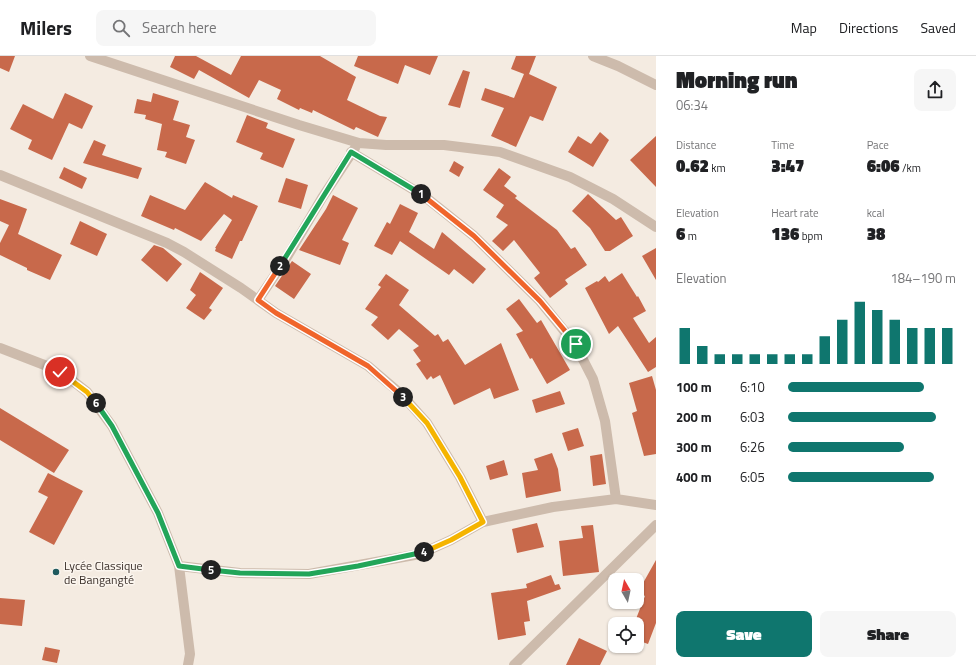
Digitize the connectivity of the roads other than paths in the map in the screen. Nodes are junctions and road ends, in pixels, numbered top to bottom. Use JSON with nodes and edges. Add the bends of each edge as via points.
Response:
{"nodes":[{"id":1,"x":90,"y":56,"type":"edge"},
{"id":2,"x":593,"y":56,"type":"edge"},
{"id":3,"x":656,"y":85,"type":"edge"},
{"id":4,"x":359,"y":143,"type":"junction"},
{"id":5,"x":351,"y":152,"type":"junction"},
{"id":6,"x":0,"y":175,"type":"edge"},
{"id":7,"x":656,"y":227,"type":"edge"},
{"id":8,"x":258,"y":300,"type":"junction"},
{"id":9,"x":0,"y":348,"type":"edge"},
{"id":10,"x":616,"y":499,"type":"junction"},
{"id":11,"x":656,"y":505,"type":"edge"},
{"id":12,"x":483,"y":522,"type":"junction"},
{"id":13,"x":656,"y":525,"type":"edge"},
{"id":14,"x":179,"y":566,"type":"junction"},
{"id":15,"x":188,"y":665,"type":"edge"},
{"id":16,"x":514,"y":665,"type":"edge"}],
"edges":[{"from":1,"to":4,"type":"street"},
{"from":2,"to":3,"type":"street"},
{"from":4,"to":5,"type":"street"},
{"from":4,"to":7,"type":"street","via":[[444,145],[500,152],[570,177],[613,199]]},
{"from":5,"to":8,"type":"street"},
{"from":5,"to":10,"type":"street","via":[[424,196],[474,236],[540,301],[576,344],[593,379],[605,421]]},
{"from":6,"to":8,"type":"street","via":[[167,243]]},
{"from":8,"to":12,"type":"street","via":[[368,366],[401,394],[427,423],[460,477]]},
{"from":9,"to":14,"type":"street","via":[[60,372],[87,392],[112,426],[141,480],[158,513]]},
{"from":10,"to":11,"type":"street"},
{"from":10,"to":12,"type":"street","via":[[553,507]]},
{"from":12,"to":14,"type":"street","via":[[420,554],[309,574],[240,573]]},
{"from":13,"to":16,"type":"street"},
{"from":14,"to":15,"type":"street","via":[[190,654]]}]}
